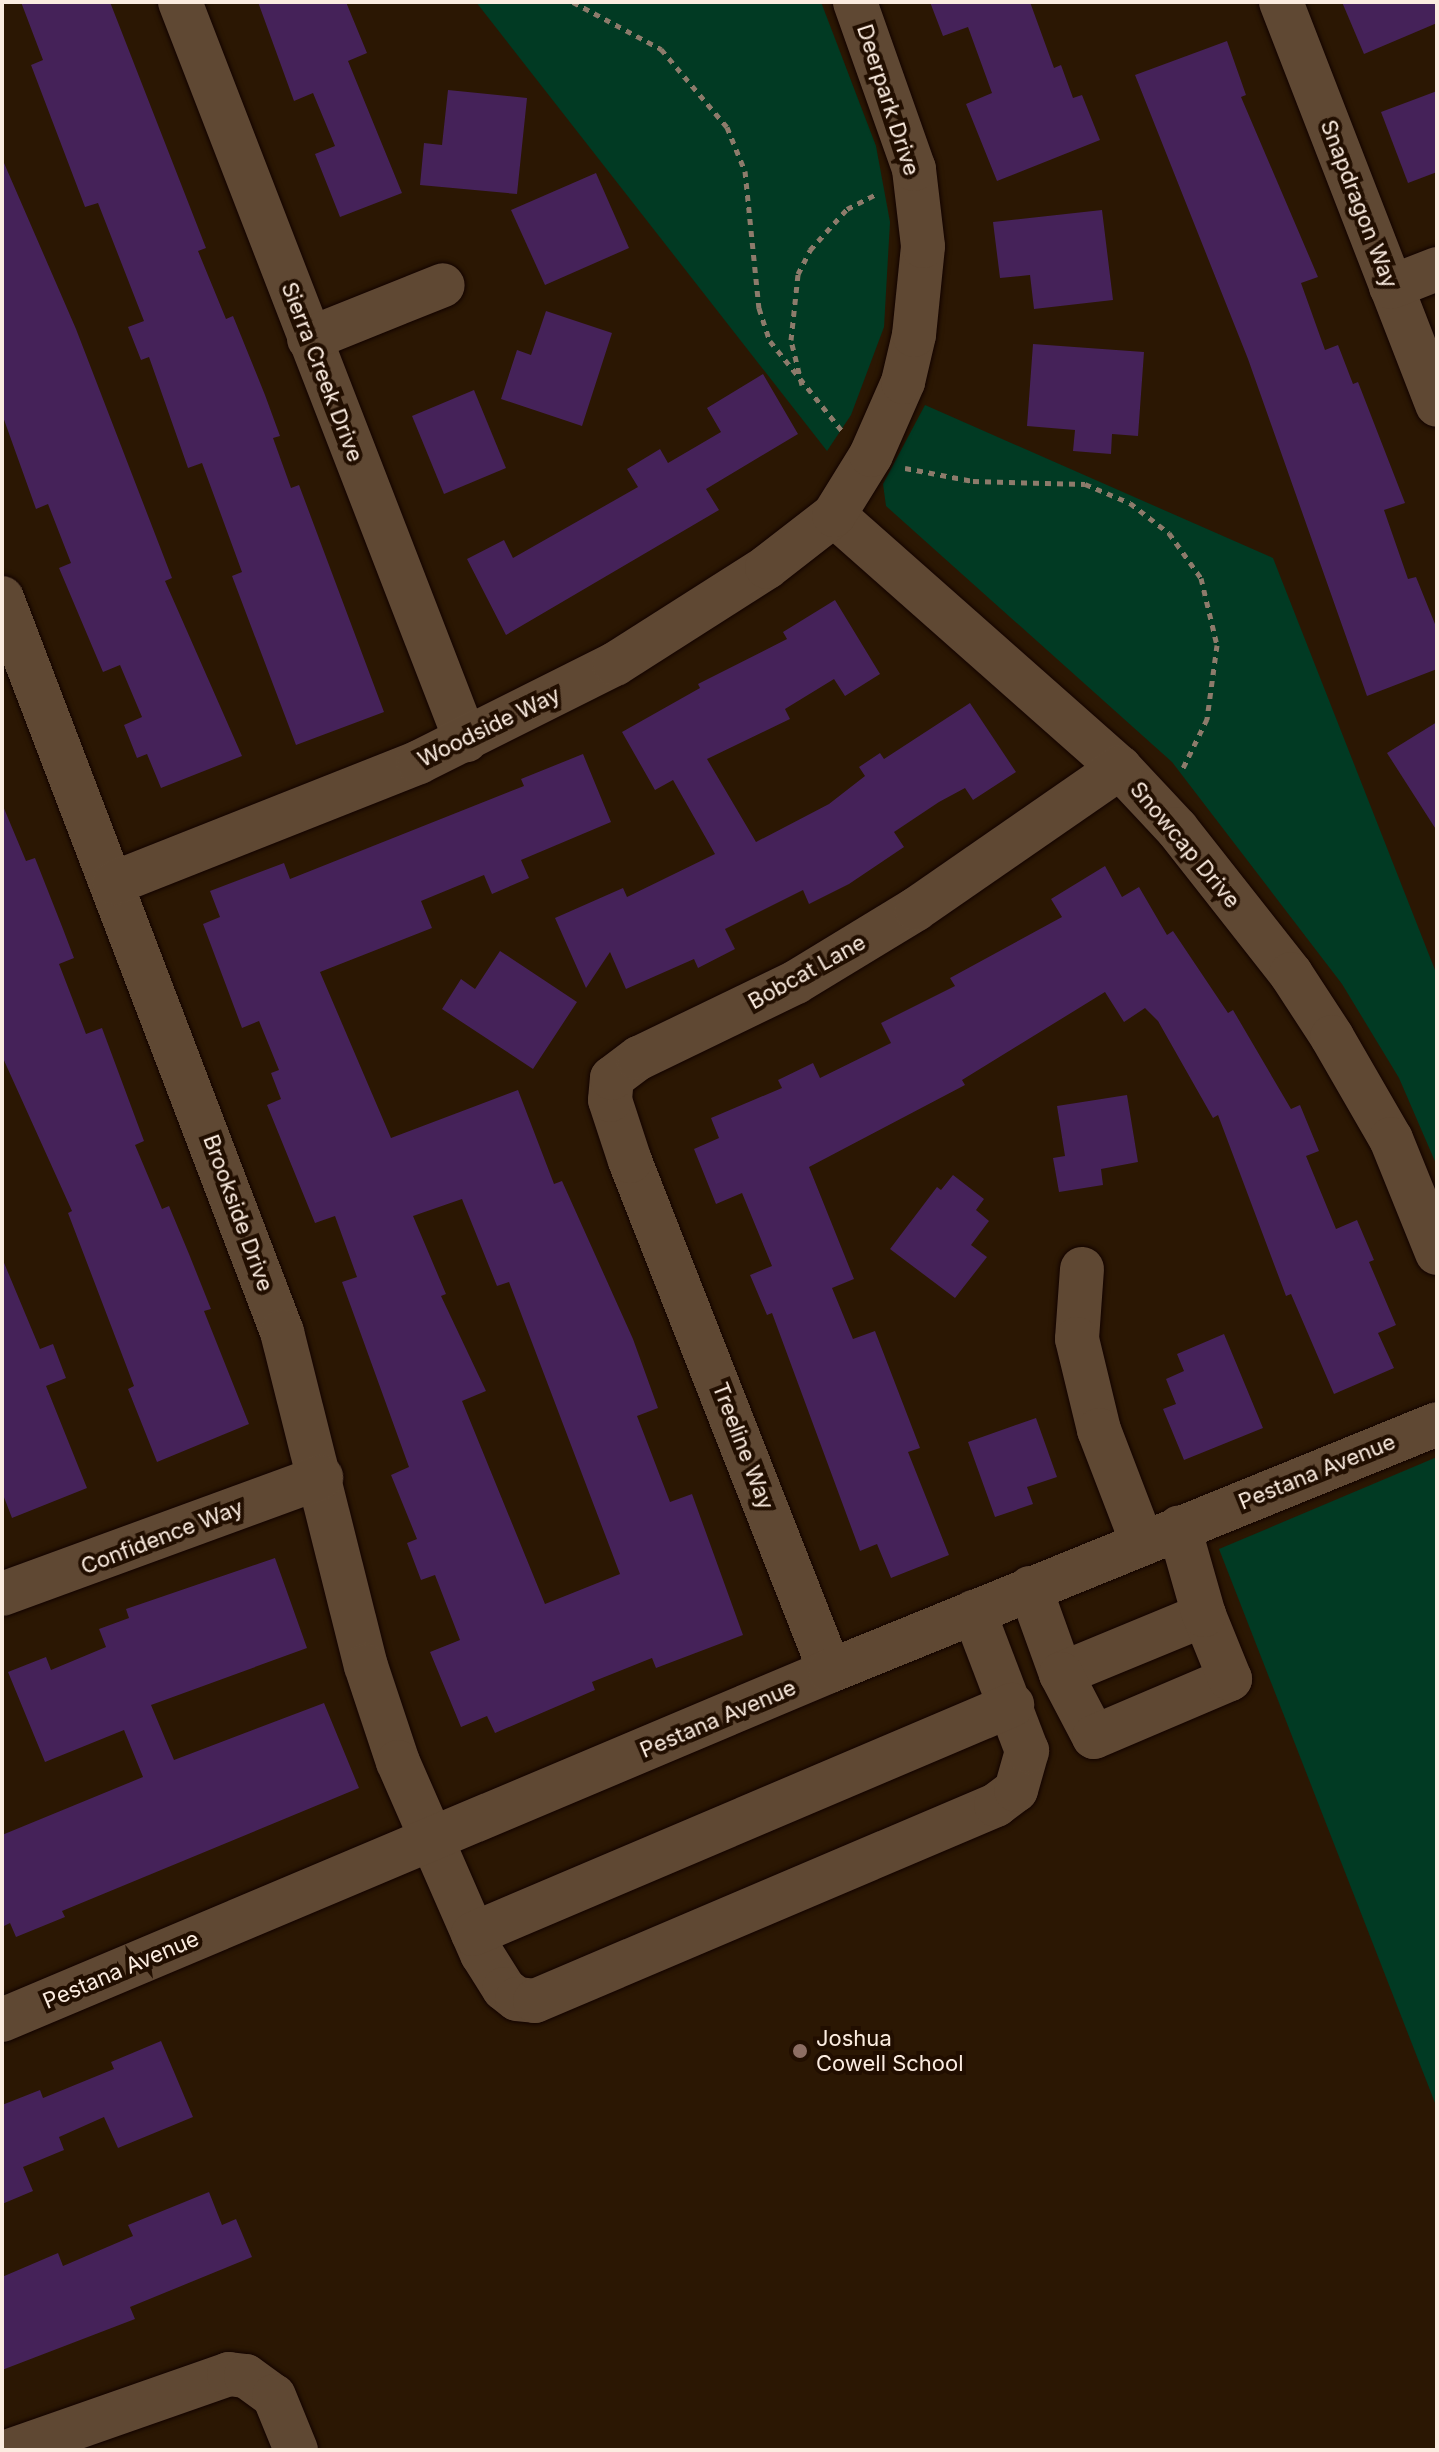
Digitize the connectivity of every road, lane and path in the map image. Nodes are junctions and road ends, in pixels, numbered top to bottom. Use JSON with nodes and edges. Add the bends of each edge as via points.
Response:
{"nodes":[{"id":1,"x":180,"y":2,"type":"edge"},
{"id":2,"x":573,"y":2,"type":"edge"},
{"id":3,"x":855,"y":2,"type":"edge"},
{"id":4,"x":1281,"y":2,"type":"edge"},
{"id":5,"x":882,"y":191,"type":"dead end"},
{"id":6,"x":1437,"y":269,"type":"edge"},
{"id":7,"x":443,"y":285,"type":"dead end"},
{"id":8,"x":1391,"y":287,"type":"junction"},
{"id":9,"x":309,"y":339,"type":"junction"},
{"id":10,"x":804,"y":390,"type":"junction"},
{"id":11,"x":1437,"y":405,"type":"edge"},
{"id":12,"x":871,"y":455,"type":"junction"},
{"id":13,"x":834,"y":515,"type":"junction"},
{"id":14,"x":2,"y":598,"type":"edge"},
{"id":15,"x":466,"y":741,"type":"junction"},
{"id":16,"x":1120,"y":768,"type":"junction"},
{"id":17,"x":1181,"y":772,"type":"dead end"},
{"id":18,"x":114,"y":883,"type":"junction"},
{"id":19,"x":654,"y":1221,"type":"joint"},
{"id":20,"x":1437,"y":1253,"type":"edge"},
{"id":21,"x":1082,"y":1269,"type":"dead end"},
{"id":22,"x":1437,"y":1424,"type":"edge"},
{"id":23,"x":321,"y":1477,"type":"junction"},
{"id":24,"x":1161,"y":1535,"type":"junction"},
{"id":25,"x":1030,"y":1588,"type":"junction"},
{"id":26,"x":2,"y":1594,"type":"edge"},
{"id":27,"x":974,"y":1612,"type":"junction"},
{"id":28,"x":1204,"y":1615,"type":"junction"},
{"id":29,"x":830,"y":1671,"type":"junction"},
{"id":30,"x":1061,"y":1674,"type":"junction"},
{"id":31,"x":1012,"y":1705,"type":"junction"},
{"id":32,"x":432,"y":1840,"type":"junction"},
{"id":33,"x":473,"y":1934,"type":"junction"},
{"id":34,"x":2,"y":2020,"type":"edge"},
{"id":35,"x":12,"y":2450,"type":"edge"},
{"id":36,"x":296,"y":2450,"type":"edge"}],
"edges":[{"from":1,"to":9,"type":"street","name":"Sierra Creek Drive"},
{"from":2,"to":10,"type":"path","via":[[661,49],[727,127],[745,171],[759,308],[770,341]]},
{"from":3,"to":12,"type":"street","name":"Deerpark Drive","via":[[914,169],[923,246],[914,335],[903,382]]},
{"from":4,"to":8,"type":"street","name":"Snapdragon Way"},
{"from":5,"to":10,"type":"path","via":[[847,209],[810,250],[798,274],[791,340]]},
{"from":6,"to":8,"type":"street"},
{"from":7,"to":9,"type":"street"},
{"from":8,"to":11,"type":"street","name":"Snapdragon Way"},
{"from":9,"to":15,"type":"street","name":"Sierra Creek Drive"},
{"from":10,"to":12,"type":"path","via":[[836,427]]},
{"from":12,"to":13,"type":"street","name":"Deerpark Drive"},
{"from":12,"to":17,"type":"path","via":[[922,475],[1085,484],[1130,503],[1169,533],[1201,578],[1217,645],[1207,719]]},
{"from":13,"to":15,"type":"street","name":"Woodside Way","via":[[767,567],[615,664]]},
{"from":13,"to":16,"type":"street","name":"Snowcap Drive"},
{"from":14,"to":18,"type":"street","name":"Brookside Drive"},
{"from":15,"to":18,"type":"street","name":"Woodside Way"},
{"from":16,"to":19,"type":"street","name":"Bobcat Lane","via":[[903,917],[796,982],[639,1058],[612,1078],[610,1100]]},
{"from":16,"to":20,"type":"street","name":"Snowcap Drive","via":[[1177,829],[1315,1012],[1391,1139]]},
{"from":18,"to":23,"type":"street","name":"Brookside Drive","via":[[282,1332]]},
{"from":19,"to":29,"type":"street","name":"Treeline Way"},
{"from":21,"to":24,"type":"street","via":[[1077,1339],[1099,1430]]},
{"from":22,"to":24,"type":"street","name":"Pestana Avenue"},
{"from":23,"to":26,"type":"street","name":"Confidence Way"},
{"from":23,"to":32,"type":"street","name":"Brookside Drive","via":[[366,1666]]},
{"from":24,"to":25,"type":"street","name":"Pestana Avenue"},
{"from":24,"to":28,"type":"street"},
{"from":25,"to":27,"type":"street","name":"Pestana Avenue"},
{"from":25,"to":30,"type":"street"},
{"from":27,"to":29,"type":"street","name":"Pestana Avenue"},
{"from":27,"to":31,"type":"street"},
{"from":28,"to":30,"type":"street"},
{"from":28,"to":30,"type":"street","via":[[1230,1679],[1094,1737]]},
{"from":29,"to":32,"type":"street","name":"Pestana Avenue"},
{"from":31,"to":33,"type":"street"},
{"from":31,"to":33,"type":"street","name":"Brookside Drive","via":[[1027,1751],[1025,1774],[1016,1790],[996,1805],[564,1989],[535,2001],[517,1999],[493,1976]]},
{"from":32,"to":33,"type":"street","name":"Brookside Drive"},
{"from":32,"to":34,"type":"street","name":"Pestana Avenue"},
{"from":35,"to":36,"type":"street","via":[[229,2374],[246,2376],[274,2396]]}]}
